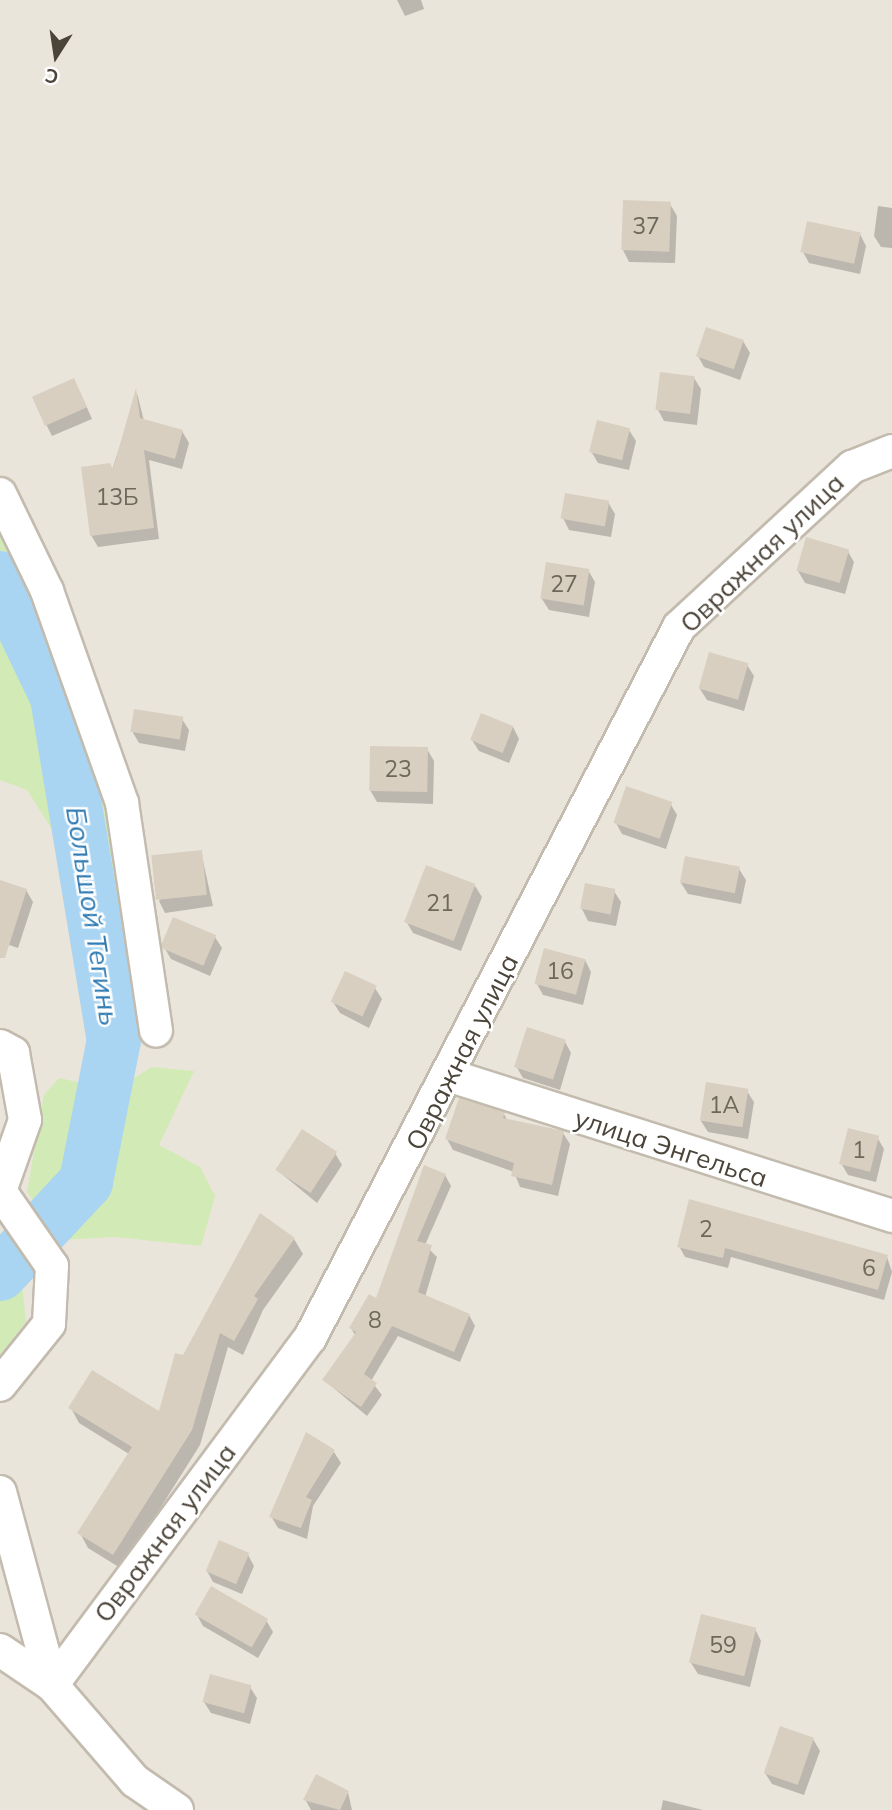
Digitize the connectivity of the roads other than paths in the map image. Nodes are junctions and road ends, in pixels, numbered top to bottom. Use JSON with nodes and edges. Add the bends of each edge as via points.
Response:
{"nodes":[{"id":1,"x":892,"y":451,"type":"edge"},
{"id":2,"x":852,"y":467,"type":"junction"},
{"id":3,"x":892,"y":475,"type":"edge"},
{"id":4,"x":0,"y":494,"type":"edge"},
{"id":5,"x":156,"y":1030,"type":"dead end"},
{"id":6,"x":0,"y":1046,"type":"edge"},
{"id":7,"x":452,"y":1076,"type":"junction"},
{"id":8,"x":0,"y":1192,"type":"edge"},
{"id":9,"x":892,"y":1216,"type":"edge"},
{"id":10,"x":0,"y":1385,"type":"edge"},
{"id":11,"x":0,"y":1492,"type":"edge"},
{"id":12,"x":0,"y":1650,"type":"edge"},
{"id":13,"x":52,"y":1685,"type":"junction"},
{"id":14,"x":177,"y":1810,"type":"edge"}],
"edges":[{"from":1,"to":2,"type":"street","name":"Овражная улица"},
{"from":2,"to":3,"type":"street"},
{"from":2,"to":7,"type":"street","name":"Овражная улица","via":[[679,627]]},
{"from":4,"to":5,"type":"street","via":[[47,591],[122,803]]},
{"from":6,"to":8,"type":"street","via":[[13,1054],[24,1120]]},
{"from":7,"to":9,"type":"street","name":"улица Энгельса"},
{"from":7,"to":13,"type":"street","name":"Овражная улица","via":[[310,1338]]},
{"from":8,"to":10,"type":"street","via":[[52,1266],[48,1324]]},
{"from":11,"to":13,"type":"street"},
{"from":12,"to":13,"type":"street"},
{"from":13,"to":14,"type":"street","via":[[135,1781]]}]}
